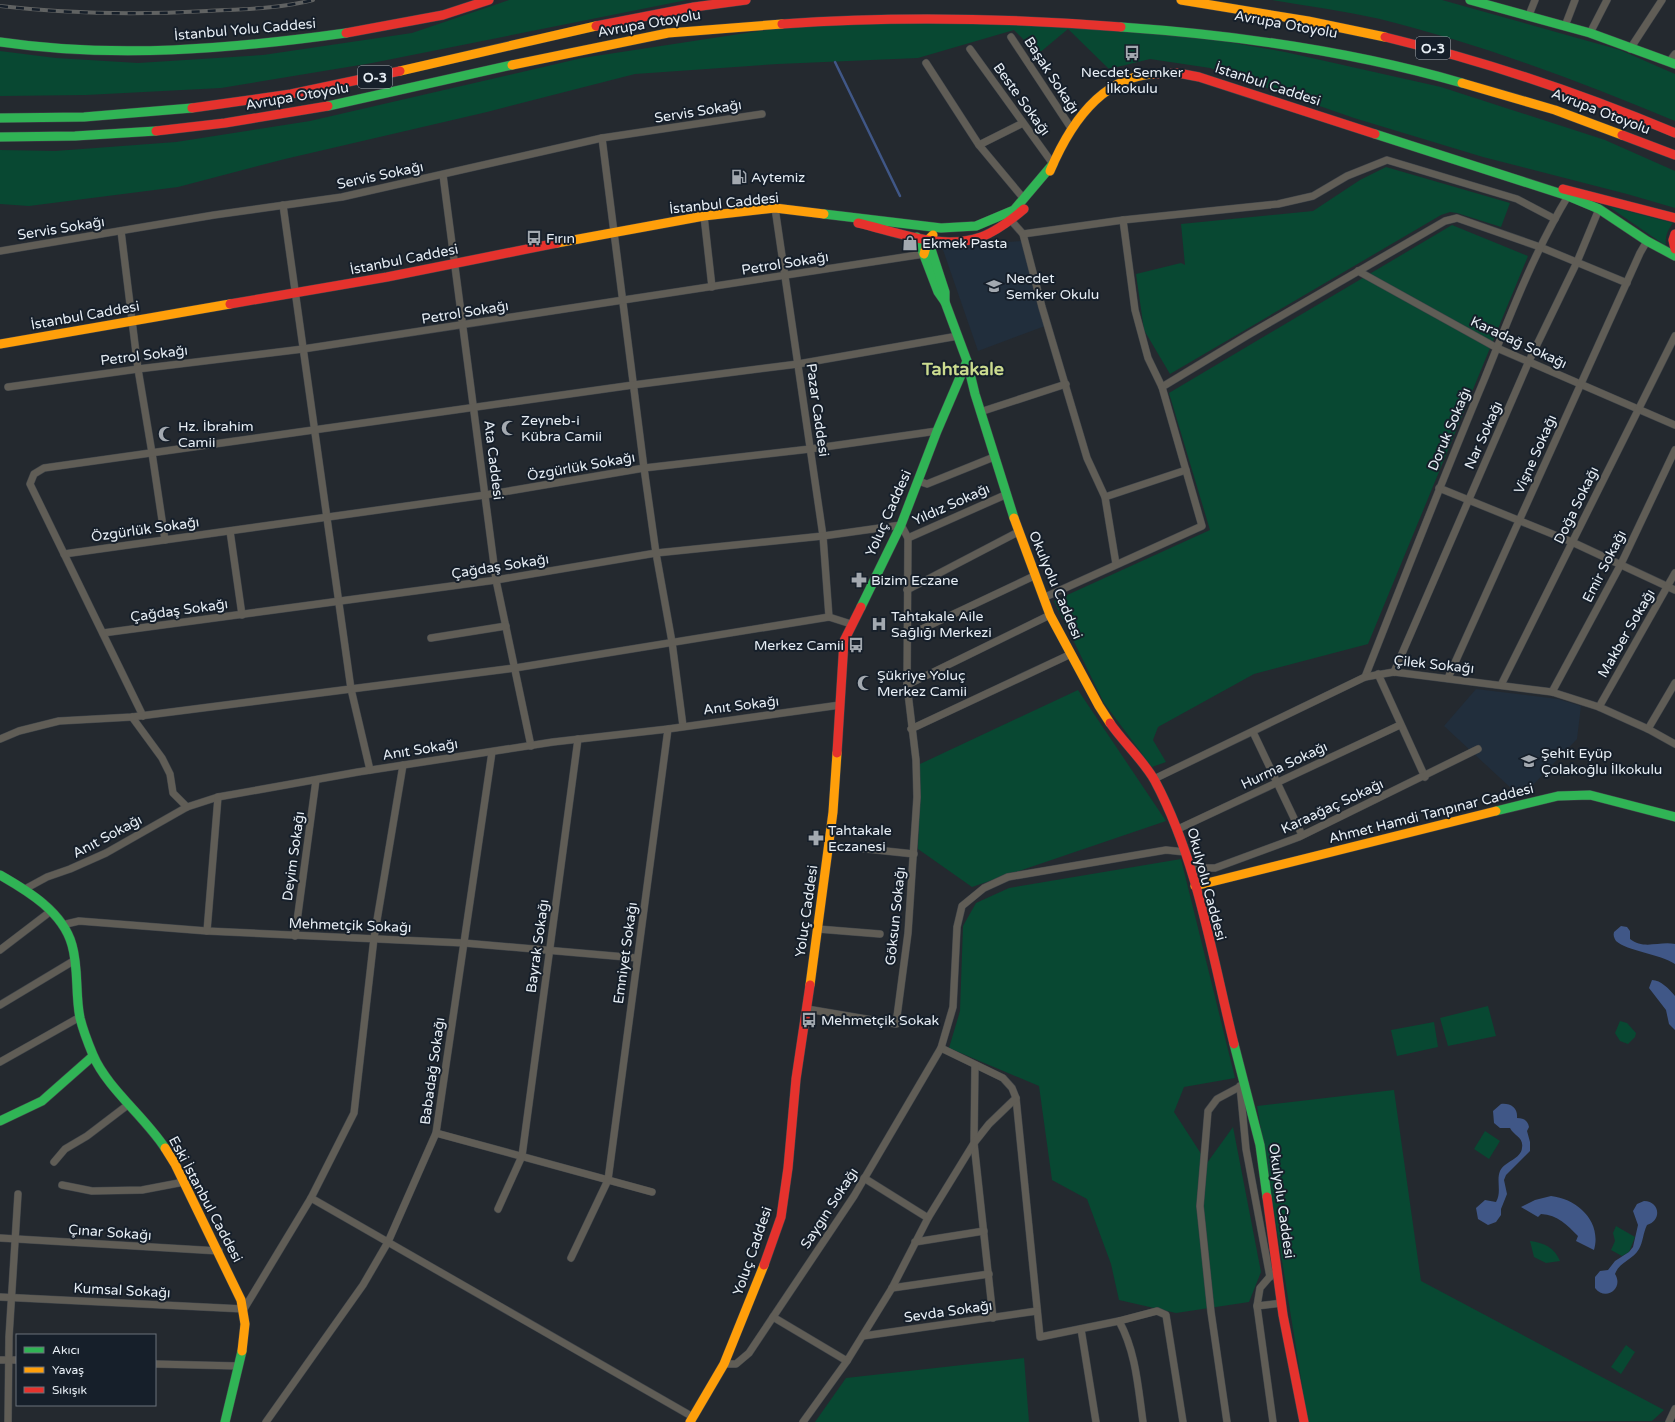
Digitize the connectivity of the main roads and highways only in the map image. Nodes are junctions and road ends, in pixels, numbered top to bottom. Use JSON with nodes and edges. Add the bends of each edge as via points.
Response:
{"nodes":[{"id":1,"x":489,"y":0,"type":"edge"},
{"id":2,"x":746,"y":0,"type":"edge"},
{"id":3,"x":1181,"y":0,"type":"edge"},
{"id":4,"x":1470,"y":0,"type":"edge"},
{"id":5,"x":1490,"y":2,"type":"edge"},
{"id":6,"x":830,"y":12,"type":"dead end"},
{"id":7,"x":1239,"y":29,"type":"dead end"},
{"id":8,"x":0,"y":42,"type":"edge"},
{"id":9,"x":1673,"y":64,"type":"edge"},
{"id":10,"x":0,"y":118,"type":"edge"},
{"id":11,"x":1675,"y":133,"type":"edge"},
{"id":12,"x":0,"y":137,"type":"edge"},
{"id":13,"x":1675,"y":155,"type":"edge"},
{"id":14,"x":1053,"y":164,"type":"junction"},
{"id":15,"x":1508,"y":176,"type":"junction"},
{"id":16,"x":813,"y":213,"type":"junction"},
{"id":17,"x":1008,"y":217,"type":"junction"},
{"id":18,"x":1675,"y":218,"type":"edge"},
{"id":19,"x":897,"y":221,"type":"junction"},
{"id":20,"x":966,"y":226,"type":"junction"},
{"id":21,"x":1675,"y":234,"type":"edge"},
{"id":22,"x":917,"y":237,"type":"junction"},
{"id":23,"x":928,"y":240,"type":"junction"},
{"id":24,"x":1675,"y":249,"type":"edge"},
{"id":25,"x":924,"y":254,"type":"junction"},
{"id":26,"x":1675,"y":256,"type":"edge"},
{"id":27,"x":945,"y":302,"type":"junction"},
{"id":28,"x":0,"y":344,"type":"edge"},
{"id":29,"x":967,"y":361,"type":"junction"},
{"id":30,"x":1675,"y":817,"type":"edge"},
{"id":31,"x":2,"y":879,"type":"edge"},
{"id":32,"x":1195,"y":886,"type":"junction"},
{"id":33,"x":93,"y":1056,"type":"junction"},
{"id":34,"x":0,"y":1121,"type":"edge"},
{"id":35,"x":691,"y":1419,"type":"edge"},
{"id":36,"x":225,"y":1422,"type":"edge"},
{"id":37,"x":1304,"y":1422,"type":"edge"}],
"edges":[{"from":1,"to":8,"type":"main road","name":"İstanbul Yolu Caddesi","via":[[445,15],[388,27],[222,47],[150,51],[66,50]]},
{"from":2,"to":10,"type":"main road","name":"Avrupa Otoyolu","number":"O-3","via":[[710,4],[600,26],[270,98],[150,113]]},
{"from":3,"to":11,"type":"main road","name":"Avrupa Otoyolu","number":"O-3","via":[[1301,19],[1443,51],[1566,90]]},
{"from":4,"to":5,"type":"main road"},
{"from":5,"to":9,"type":"main road","via":[[1590,33]]},
{"from":6,"to":12,"type":"main road","name":"Avrupa Otoyolu","number":"O-3","via":[[668,33],[342,103],[232,122],[100,135]]},
{"from":7,"to":13,"type":"main road","name":"Avrupa Otoyolu","number":"O-3","via":[[1353,50],[1479,83],[1578,116]]},
{"from":14,"to":15,"type":"main road","name":"İstanbul Caddesi","via":[[1071,128],[1103,92],[1125,80],[1149,74],[1175,73],[1199,77]]},
{"from":14,"to":17,"type":"main road","name":"İstanbul Caddesi"},
{"from":14,"to":17,"type":"main road","name":"İstanbul Caddesi","via":[[1046,183],[1021,212]]},
{"from":15,"to":18,"type":"main road"},
{"from":15,"to":26,"type":"main road","via":[[1599,209]]},
{"from":16,"to":19,"type":"main road","name":"İstanbul Caddesi"},
{"from":16,"to":22,"type":"main road","name":"İstanbul Caddesi"},
{"from":16,"to":28,"type":"main road","name":"İstanbul Caddesi","via":[[775,208],[704,216],[296,294]]},
{"from":17,"to":20,"type":"main road","name":"İstanbul Caddesi","via":[[976,226]]},
{"from":17,"to":23,"type":"main road","name":"İstanbul Caddesi","via":[[1003,226],[981,237],[955,243]]},
{"from":19,"to":20,"type":"main road","name":"İstanbul Caddesi","via":[[941,228]]},
{"from":19,"to":23,"type":"main road","via":[[918,230]]},
{"from":20,"to":23,"type":"main road","via":[[954,231],[940,232]]},
{"from":21,"to":24,"type":"main road"},
{"from":22,"to":23,"type":"main road","name":"İstanbul Caddesi"},
{"from":22,"to":25,"type":"main road"},
{"from":23,"to":25,"type":"main road"},
{"from":23,"to":27,"type":"main road","via":[[945,292]]},
{"from":25,"to":27,"type":"main road","via":[[938,292]]},
{"from":27,"to":29,"type":"main road","name":"Okulyolu Caddesi"},
{"from":29,"to":32,"type":"main road","name":"Okulyolu Caddesi","via":[[1005,495],[1050,615],[1099,706],[1154,779],[1178,829]]},
{"from":29,"to":35,"type":"main road","name":"Yoluç Caddesi","via":[[901,525],[844,642],[837,770],[829,845],[796,1079],[781,1217],[754,1293],[724,1364]]},
{"from":30,"to":32,"type":"main road","name":"Ahmet Hamdi Tanpınar Caddesi","via":[[1590,795],[1558,796]]},
{"from":31,"to":33,"type":"main road","name":"Eski İstanbul Caddesi","via":[[25,889],[51,911],[72,944],[80,1017]]},
{"from":32,"to":37,"type":"main road","name":"Okulyolu Caddesi","via":[[1260,1145],[1282,1303]]},
{"from":33,"to":34,"type":"main road","via":[[42,1101]]},
{"from":33,"to":36,"type":"main road","name":"Eski İstanbul Caddesi","via":[[107,1078],[156,1134],[219,1251],[244,1309],[244,1333],[239,1366]]}]}
